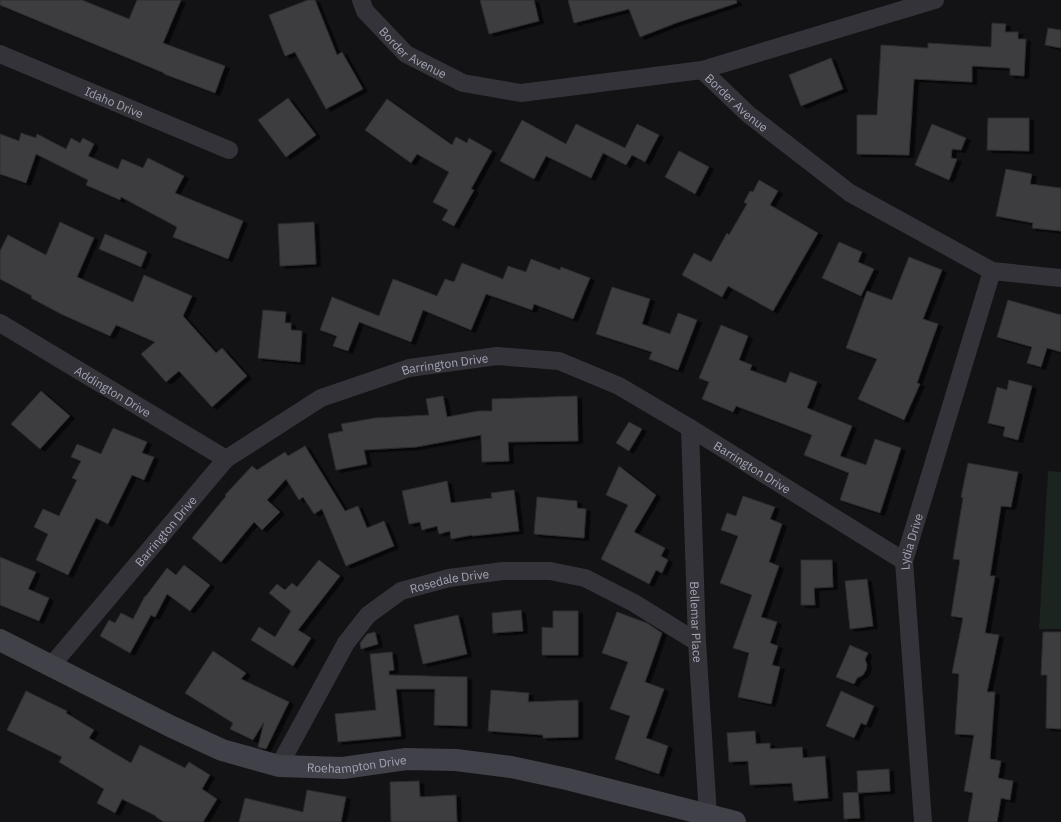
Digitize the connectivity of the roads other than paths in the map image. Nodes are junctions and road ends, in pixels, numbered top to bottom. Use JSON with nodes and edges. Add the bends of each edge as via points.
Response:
{"nodes":[{"id":1,"x":361,"y":0,"type":"edge"},
{"id":2,"x":935,"y":0,"type":"edge"},
{"id":3,"x":0,"y":54,"type":"edge"},
{"id":4,"x":702,"y":70,"type":"junction"},
{"id":5,"x":229,"y":150,"type":"dead end"},
{"id":6,"x":992,"y":271,"type":"junction"},
{"id":7,"x":1061,"y":278,"type":"edge"},
{"id":8,"x":0,"y":323,"type":"edge"},
{"id":9,"x":690,"y":428,"type":"junction"},
{"id":10,"x":226,"y":460,"type":"junction"},
{"id":11,"x":904,"y":561,"type":"junction"},
{"id":12,"x":0,"y":640,"type":"edge"},
{"id":13,"x":697,"y":642,"type":"junction"},
{"id":14,"x":51,"y":666,"type":"junction"},
{"id":15,"x":279,"y":766,"type":"junction"},
{"id":16,"x":708,"y":815,"type":"junction"},
{"id":17,"x":735,"y":822,"type":"edge"},
{"id":18,"x":923,"y":822,"type":"edge"}],
"edges":[{"from":1,"to":4,"type":"street","name":"Border Avenue","via":[[365,11],[406,54],[463,84],[521,93]]},
{"from":2,"to":4,"type":"street"},
{"from":3,"to":5,"type":"street","name":"Idaho Drive"},
{"from":4,"to":6,"type":"street","name":"Border Avenue","via":[[748,114],[850,193]]},
{"from":6,"to":7,"type":"street","name":"Border Avenue"},
{"from":6,"to":11,"type":"street","name":"Lydia Drive"},
{"from":8,"to":10,"type":"street","name":"Addington Drive"},
{"from":9,"to":10,"type":"street","name":"Barrington Drive","via":[[618,386],[559,361],[497,356],[409,368],[321,398]]},
{"from":9,"to":11,"type":"street","name":"Barrington Drive"},
{"from":9,"to":13,"type":"street","name":"Bellemar Place"},
{"from":10,"to":14,"type":"street","name":"Barrington Drive"},
{"from":11,"to":18,"type":"street","name":"Lydia Drive"},
{"from":12,"to":14,"type":"street","name":"Roehampton Drive"},
{"from":13,"to":15,"type":"street","name":"Rosedale Drive","via":[[634,603],[585,578],[550,571],[503,571],[449,578],[401,591],[368,615],[346,643]]},
{"from":13,"to":16,"type":"street","name":"Bellemar Place"},
{"from":14,"to":15,"type":"street","name":"Roehampton Drive","via":[[222,750]]},
{"from":15,"to":16,"type":"street","name":"Roehampton Drive","via":[[342,768],[406,759],[456,760],[511,767],[568,779]]},
{"from":16,"to":17,"type":"street","name":"Roehampton Drive"}]}
